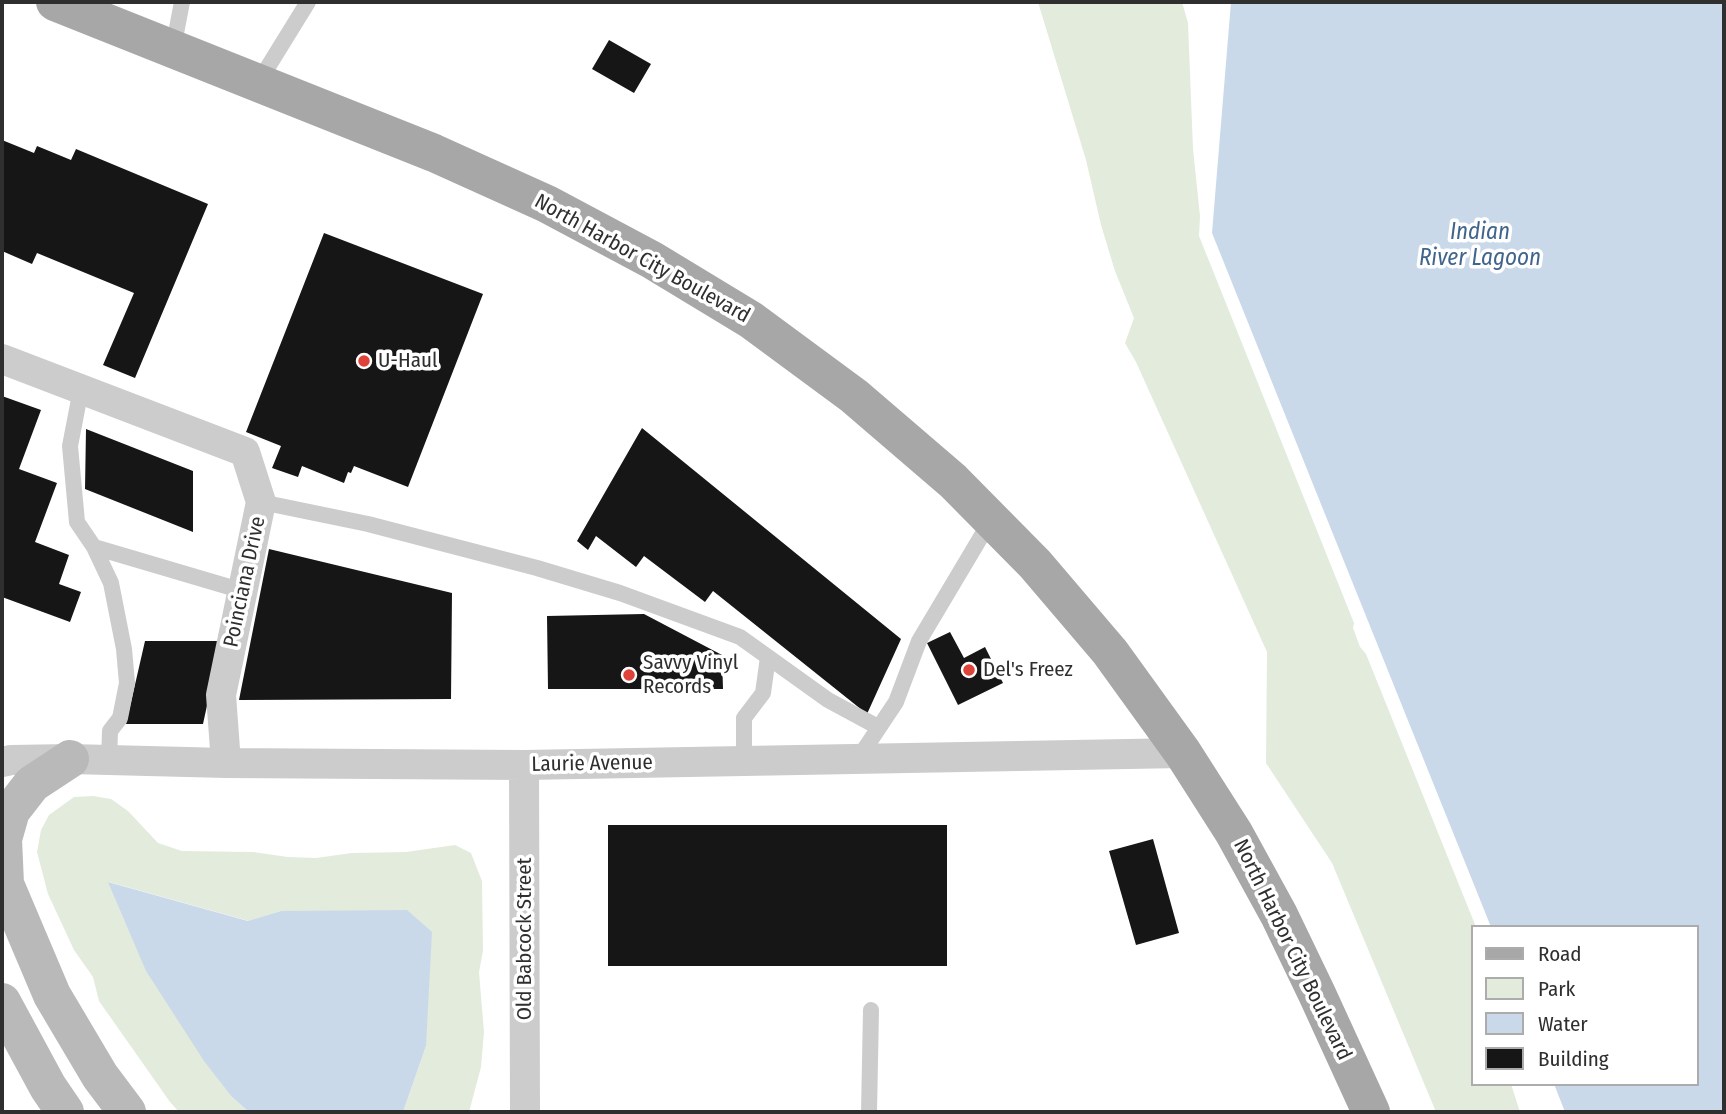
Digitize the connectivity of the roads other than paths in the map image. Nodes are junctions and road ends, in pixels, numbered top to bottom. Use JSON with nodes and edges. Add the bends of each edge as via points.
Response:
{"nodes":[{"id":1,"x":55,"y":2,"type":"edge"},
{"id":2,"x":182,"y":2,"type":"edge"},
{"id":3,"x":308,"y":2,"type":"edge"},
{"id":4,"x":173,"y":49,"type":"junction"},
{"id":5,"x":258,"y":83,"type":"junction"},
{"id":6,"x":2,"y":359,"type":"edge"},
{"id":7,"x":80,"y":389,"type":"junction"},
{"id":8,"x":261,"y":502,"type":"junction"},
{"id":9,"x":991,"y":520,"type":"junction"},
{"id":10,"x":94,"y":547,"type":"junction"},
{"id":11,"x":243,"y":591,"type":"junction"},
{"id":12,"x":768,"y":657,"type":"junction"},
{"id":13,"x":878,"y":727,"type":"junction"},
{"id":14,"x":1183,"y":753,"type":"junction"},
{"id":15,"x":70,"y":759,"type":"junction"},
{"id":16,"x":858,"y":759,"type":"junction"},
{"id":17,"x":110,"y":760,"type":"junction"},
{"id":18,"x":744,"y":761,"type":"junction"},
{"id":19,"x":2,"y":762,"type":"edge"},
{"id":20,"x":226,"y":763,"type":"junction"},
{"id":21,"x":524,"y":765,"type":"junction"},
{"id":22,"x":3,"y":880,"type":"edge"},
{"id":23,"x":2,"y":1002,"type":"edge"},
{"id":24,"x":871,"y":1010,"type":"dead end"},
{"id":25,"x":65,"y":1112,"type":"edge"},
{"id":26,"x":127,"y":1112,"type":"edge"},
{"id":27,"x":525,"y":1112,"type":"edge"},
{"id":28,"x":869,"y":1112,"type":"edge"},
{"id":29,"x":1371,"y":1112,"type":"edge"}],
"edges":[{"from":1,"to":4,"type":"main road","name":"North Harbor City Boulevard"},
{"from":2,"to":4,"type":"lane"},
{"from":3,"to":5,"type":"lane"},
{"from":4,"to":5,"type":"main road","name":"North Harbor City Boulevard"},
{"from":5,"to":9,"type":"main road","name":"North Harbor City Boulevard","via":[[522,192],[652,260],[751,320],[854,396]]},
{"from":6,"to":7,"type":"street","name":"Poinciana Drive"},
{"from":7,"to":8,"type":"street","name":"Poinciana Drive","via":[[245,452]]},
{"from":7,"to":10,"type":"lane","via":[[71,446],[77,522]]},
{"from":8,"to":11,"type":"street","name":"Poinciana Drive"},
{"from":8,"to":12,"type":"lane","via":[[368,524],[620,593],[740,637]]},
{"from":9,"to":13,"type":"lane","via":[[919,640],[896,702]]},
{"from":9,"to":14,"type":"main road","name":"North Harbor City Boulevard","via":[[1110,652]]},
{"from":10,"to":11,"type":"lane"},
{"from":10,"to":17,"type":"lane","via":[[111,583],[127,684],[120,718],[110,731]]},
{"from":11,"to":20,"type":"street","name":"Poinciana Drive","via":[[221,695]]},
{"from":12,"to":13,"type":"lane","via":[[828,700]]},
{"from":12,"to":18,"type":"lane","via":[[764,693],[744,718]]},
{"from":13,"to":16,"type":"lane"},
{"from":14,"to":16,"type":"street","name":"Laurie Avenue"},
{"from":14,"to":29,"type":"main road","name":"North Harbor City Boulevard","via":[[1279,915]]},
{"from":15,"to":17,"type":"street","name":"Laurie Avenue"},
{"from":15,"to":19,"type":"street","name":"Laurie Avenue"},
{"from":15,"to":22,"type":"main road","via":[[32,784],[11,811],[3,839]]},
{"from":16,"to":18,"type":"street","name":"Laurie Avenue"},
{"from":17,"to":20,"type":"street","name":"Laurie Avenue"},
{"from":18,"to":21,"type":"street","name":"Laurie Avenue"},
{"from":20,"to":21,"type":"street","name":"Laurie Avenue"},
{"from":21,"to":27,"type":"street","name":"Old Babcock Street"},
{"from":22,"to":26,"type":"main road","via":[[52,995]]},
{"from":23,"to":25,"type":"main road"},
{"from":24,"to":28,"type":"lane"}]}
